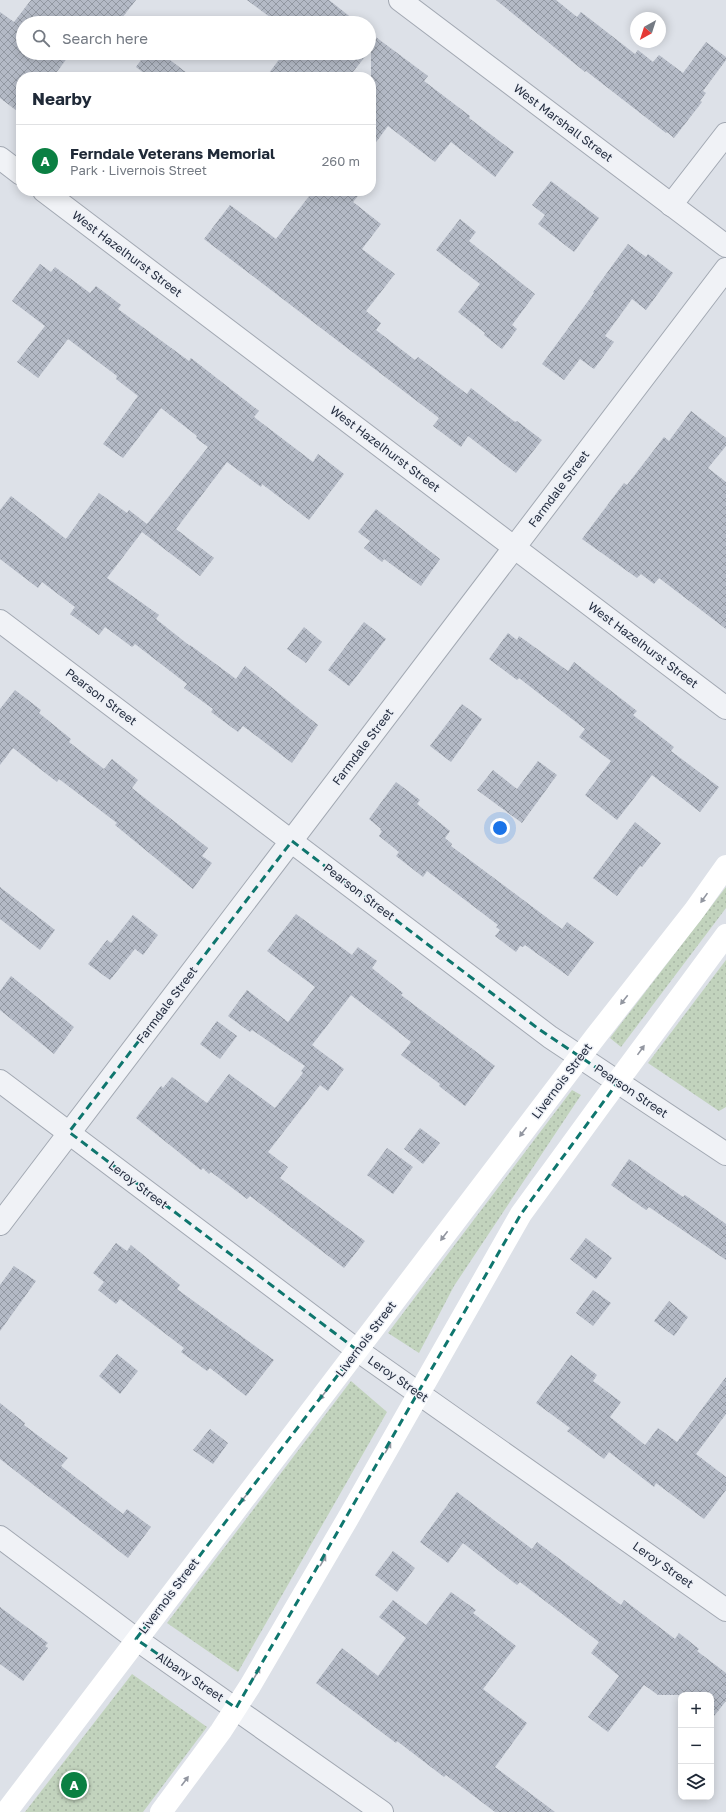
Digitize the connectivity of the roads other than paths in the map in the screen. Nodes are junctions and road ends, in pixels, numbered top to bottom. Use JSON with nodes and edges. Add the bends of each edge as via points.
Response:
{"nodes":[{"id":1,"x":400,"y":0,"type":"edge"},
{"id":2,"x":726,"y":134,"type":"edge"},
{"id":3,"x":0,"y":158,"type":"edge"},
{"id":4,"x":16,"y":170,"type":"edge"},
{"id":5,"x":51,"y":196,"type":"edge"},
{"id":6,"x":671,"y":205,"type":"junction"},
{"id":7,"x":726,"y":246,"type":"edge"},
{"id":8,"x":726,"y":269,"type":"edge"},
{"id":9,"x":515,"y":547,"type":"junction"},
{"id":10,"x":0,"y":621,"type":"edge"},
{"id":11,"x":726,"y":708,"type":"edge"},
{"id":12,"x":292,"y":841,"type":"junction"},
{"id":13,"x":726,"y":866,"type":"edge"},
{"id":14,"x":726,"y":935,"type":"edge"},
{"id":15,"x":580,"y":1057,"type":"junction"},
{"id":16,"x":0,"y":1081,"type":"edge"},
{"id":17,"x":618,"y":1082,"type":"junction"},
{"id":18,"x":69,"y":1132,"type":"junction"},
{"id":19,"x":726,"y":1154,"type":"edge"},
{"id":20,"x":0,"y":1224,"type":"edge"},
{"id":21,"x":357,"y":1350,"type":"junction"},
{"id":22,"x":418,"y":1393,"type":"junction"},
{"id":23,"x":0,"y":1537,"type":"edge"},
{"id":24,"x":726,"y":1610,"type":"edge"},
{"id":25,"x":136,"y":1639,"type":"junction"},
{"id":26,"x":236,"y":1708,"type":"junction"},
{"id":27,"x":6,"y":1812,"type":"edge"},
{"id":28,"x":161,"y":1812,"type":"edge"},
{"id":29,"x":382,"y":1812,"type":"edge"}],
"edges":[{"from":1,"to":6,"type":"street","name":"West Marshall Street"},
{"from":2,"to":6,"type":"street"},
{"from":3,"to":4,"type":"street"},
{"from":5,"to":9,"type":"street","name":"West Hazelhurst Street"},
{"from":6,"to":7,"type":"street","name":"West Marshall Street"},
{"from":8,"to":9,"type":"street","name":"Farmdale Street"},
{"from":9,"to":11,"type":"street","name":"West Hazelhurst Street"},
{"from":9,"to":12,"type":"street","name":"Farmdale Street"},
{"from":10,"to":12,"type":"street","name":"Pearson Street"},
{"from":12,"to":15,"type":"street","name":"Pearson Street"},
{"from":12,"to":18,"type":"street","name":"Farmdale Street"},
{"from":13,"to":15,"type":"street","name":"Livernois Street","one_way":true},
{"from":17,"to":14,"type":"street","one_way":true},
{"from":15,"to":17,"type":"street","name":"Pearson Street"},
{"from":15,"to":21,"type":"street","name":"Livernois Street","one_way":true},
{"from":16,"to":18,"type":"street","name":"Leroy Street"},
{"from":17,"to":19,"type":"street","name":"Pearson Street"},
{"from":17,"to":22,"type":"street","via":[[521,1214]]},
{"from":18,"to":20,"type":"street","name":"Farmdale Street"},
{"from":18,"to":21,"type":"street","name":"Leroy Street"},
{"from":21,"to":22,"type":"street","name":"Leroy Street"},
{"from":21,"to":25,"type":"street","name":"Livernois Street","one_way":true},
{"from":22,"to":24,"type":"street","name":"Leroy Street"},
{"from":26,"to":22,"type":"street","one_way":true,"via":[[347,1520]]},
{"from":23,"to":25,"type":"street","name":"Albany Street"},
{"from":25,"to":26,"type":"street","name":"Albany Street"},
{"from":25,"to":27,"type":"street","name":"Livernois Street"},
{"from":28,"to":26,"type":"street","one_way":true,"via":[[222,1731]]},
{"from":26,"to":29,"type":"street","name":"Albany Street"}]}
